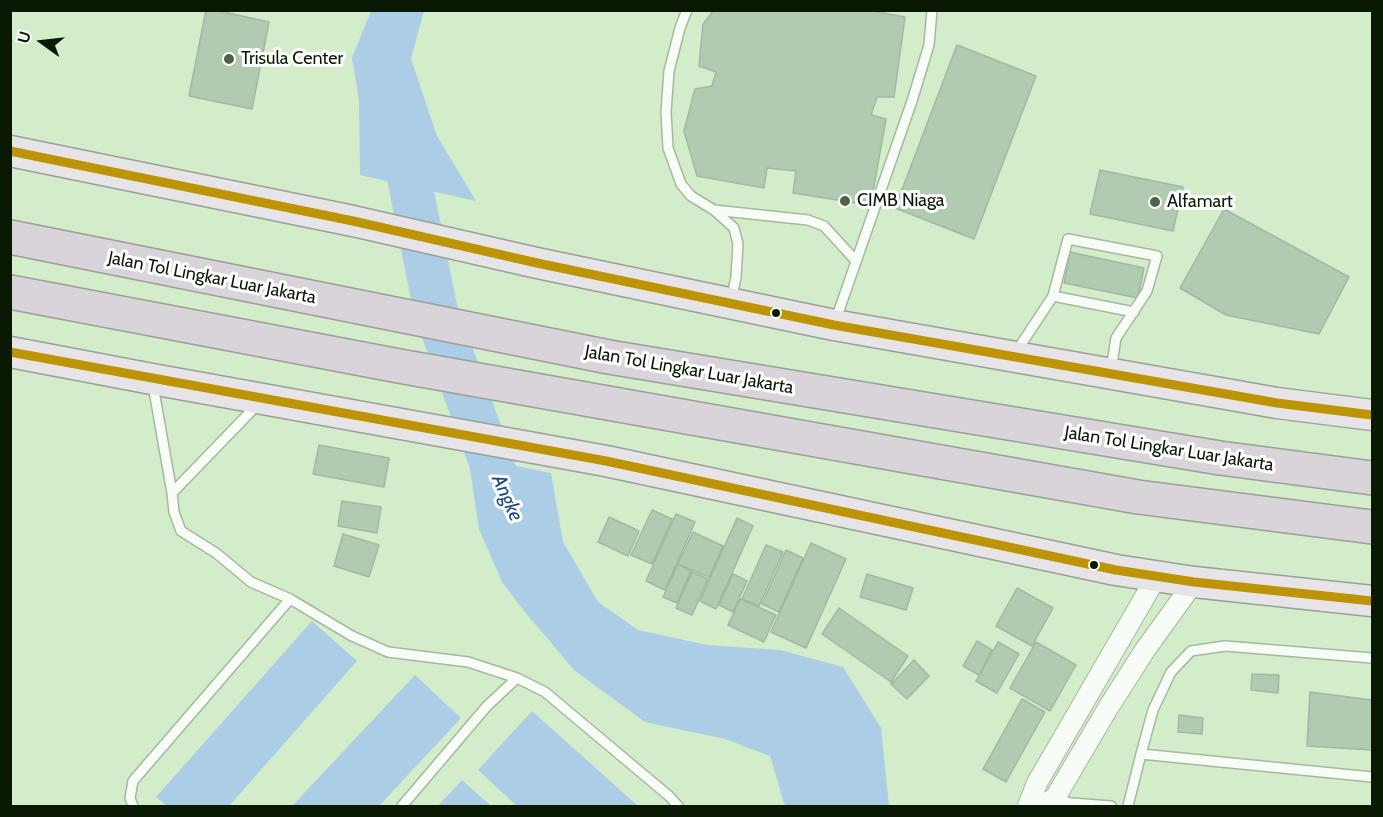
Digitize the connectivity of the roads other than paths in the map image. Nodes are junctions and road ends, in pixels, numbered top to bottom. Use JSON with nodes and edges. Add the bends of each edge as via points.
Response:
{"nodes":[{"id":1,"x":687,"y":10,"type":"edge"},
{"id":2,"x":932,"y":10,"type":"edge"},
{"id":3,"x":10,"y":151,"type":"edge"},
{"id":4,"x":714,"y":210,"type":"junction"},
{"id":5,"x":10,"y":237,"type":"edge"},
{"id":6,"x":856,"y":261,"type":"junction"},
{"id":7,"x":10,"y":292,"type":"edge"},
{"id":8,"x":1053,"y":296,"type":"junction"},
{"id":9,"x":730,"y":304,"type":"junction"},
{"id":10,"x":1134,"y":312,"type":"junction"},
{"id":11,"x":834,"y":325,"type":"junction"},
{"id":12,"x":10,"y":352,"type":"edge"},
{"id":13,"x":1013,"y":357,"type":"junction"},
{"id":14,"x":1111,"y":374,"type":"junction"},
{"id":15,"x":152,"y":379,"type":"junction"},
{"id":16,"x":263,"y":398,"type":"junction"},
{"id":17,"x":1372,"y":415,"type":"edge"},
{"id":18,"x":1372,"y":478,"type":"edge"},
{"id":19,"x":172,"y":494,"type":"junction"},
{"id":20,"x":1138,"y":497,"type":"junction"},
{"id":21,"x":1372,"y":527,"type":"edge"},
{"id":22,"x":1372,"y":546,"type":"edge"},
{"id":23,"x":1157,"y":576,"type":"junction"},
{"id":24,"x":1194,"y":582,"type":"junction"},
{"id":25,"x":290,"y":599,"type":"junction"},
{"id":26,"x":1372,"y":602,"type":"edge"},
{"id":27,"x":1372,"y":658,"type":"edge"},
{"id":28,"x":516,"y":678,"type":"junction"},
{"id":29,"x":1141,"y":754,"type":"junction"},
{"id":30,"x":1372,"y":777,"type":"edge"},
{"id":31,"x":1037,"y":783,"type":"junction"},
{"id":32,"x":1048,"y":802,"type":"edge"},
{"id":33,"x":133,"y":807,"type":"edge"},
{"id":34,"x":402,"y":807,"type":"edge"},
{"id":35,"x":678,"y":807,"type":"edge"},
{"id":36,"x":1029,"y":807,"type":"edge"},
{"id":37,"x":1111,"y":807,"type":"edge"},
{"id":38,"x":1128,"y":807,"type":"edge"}],
"edges":[{"from":1,"to":4,"type":"lane","via":[[669,71],[668,148],[681,184],[691,196]]},
{"from":2,"to":6,"type":"lane","via":[[929,45]]},
{"from":3,"to":9,"type":"main road"},
{"from":4,"to":6,"type":"lane","via":[[808,220],[824,226]]},
{"from":4,"to":9,"type":"lane","via":[[734,228],[738,244]]},
{"from":5,"to":18,"type":"highway","name":"Jalan Tol Lingkar Luar Jakarta","via":[[609,357],[1220,458]]},
{"from":6,"to":11,"type":"lane"},
{"from":7,"to":20,"type":"highway","via":[[399,366]]},
{"from":8,"to":10,"type":"lane"},
{"from":8,"to":10,"type":"lane","via":[[1068,239],[1157,256],[1147,291]]},
{"from":8,"to":13,"type":"lane"},
{"from":9,"to":11,"type":"main road"},
{"from":10,"to":14,"type":"lane","via":[[1116,338]]},
{"from":11,"to":13,"type":"main road"},
{"from":12,"to":15,"type":"main road"},
{"from":13,"to":14,"type":"main road"},
{"from":14,"to":17,"type":"main road"},
{"from":15,"to":16,"type":"main road"},
{"from":15,"to":19,"type":"lane"},
{"from":16,"to":19,"type":"lane"},
{"from":16,"to":23,"type":"main road","via":[[596,459]]},
{"from":19,"to":25,"type":"lane","via":[[182,531],[251,582]]},
{"from":20,"to":21,"type":"highway"},
{"from":20,"to":22,"type":"highway"},
{"from":23,"to":24,"type":"main road"},
{"from":23,"to":31,"type":"street"},
{"from":24,"to":26,"type":"main road"},
{"from":24,"to":32,"type":"street","via":[[1145,650]]},
{"from":25,"to":28,"type":"lane","via":[[352,636],[388,652],[468,662]]},
{"from":25,"to":33,"type":"lane","via":[[133,781]]},
{"from":27,"to":29,"type":"lane","via":[[1225,646],[1191,651],[1171,672],[1153,710]]},
{"from":28,"to":34,"type":"lane","via":[[487,706]]},
{"from":28,"to":35,"type":"lane","via":[[545,692]]},
{"from":29,"to":30,"type":"lane"},
{"from":29,"to":38,"type":"lane"},
{"from":31,"to":32,"type":"street"},
{"from":31,"to":36,"type":"street"},
{"from":32,"to":37,"type":"lane"}]}
